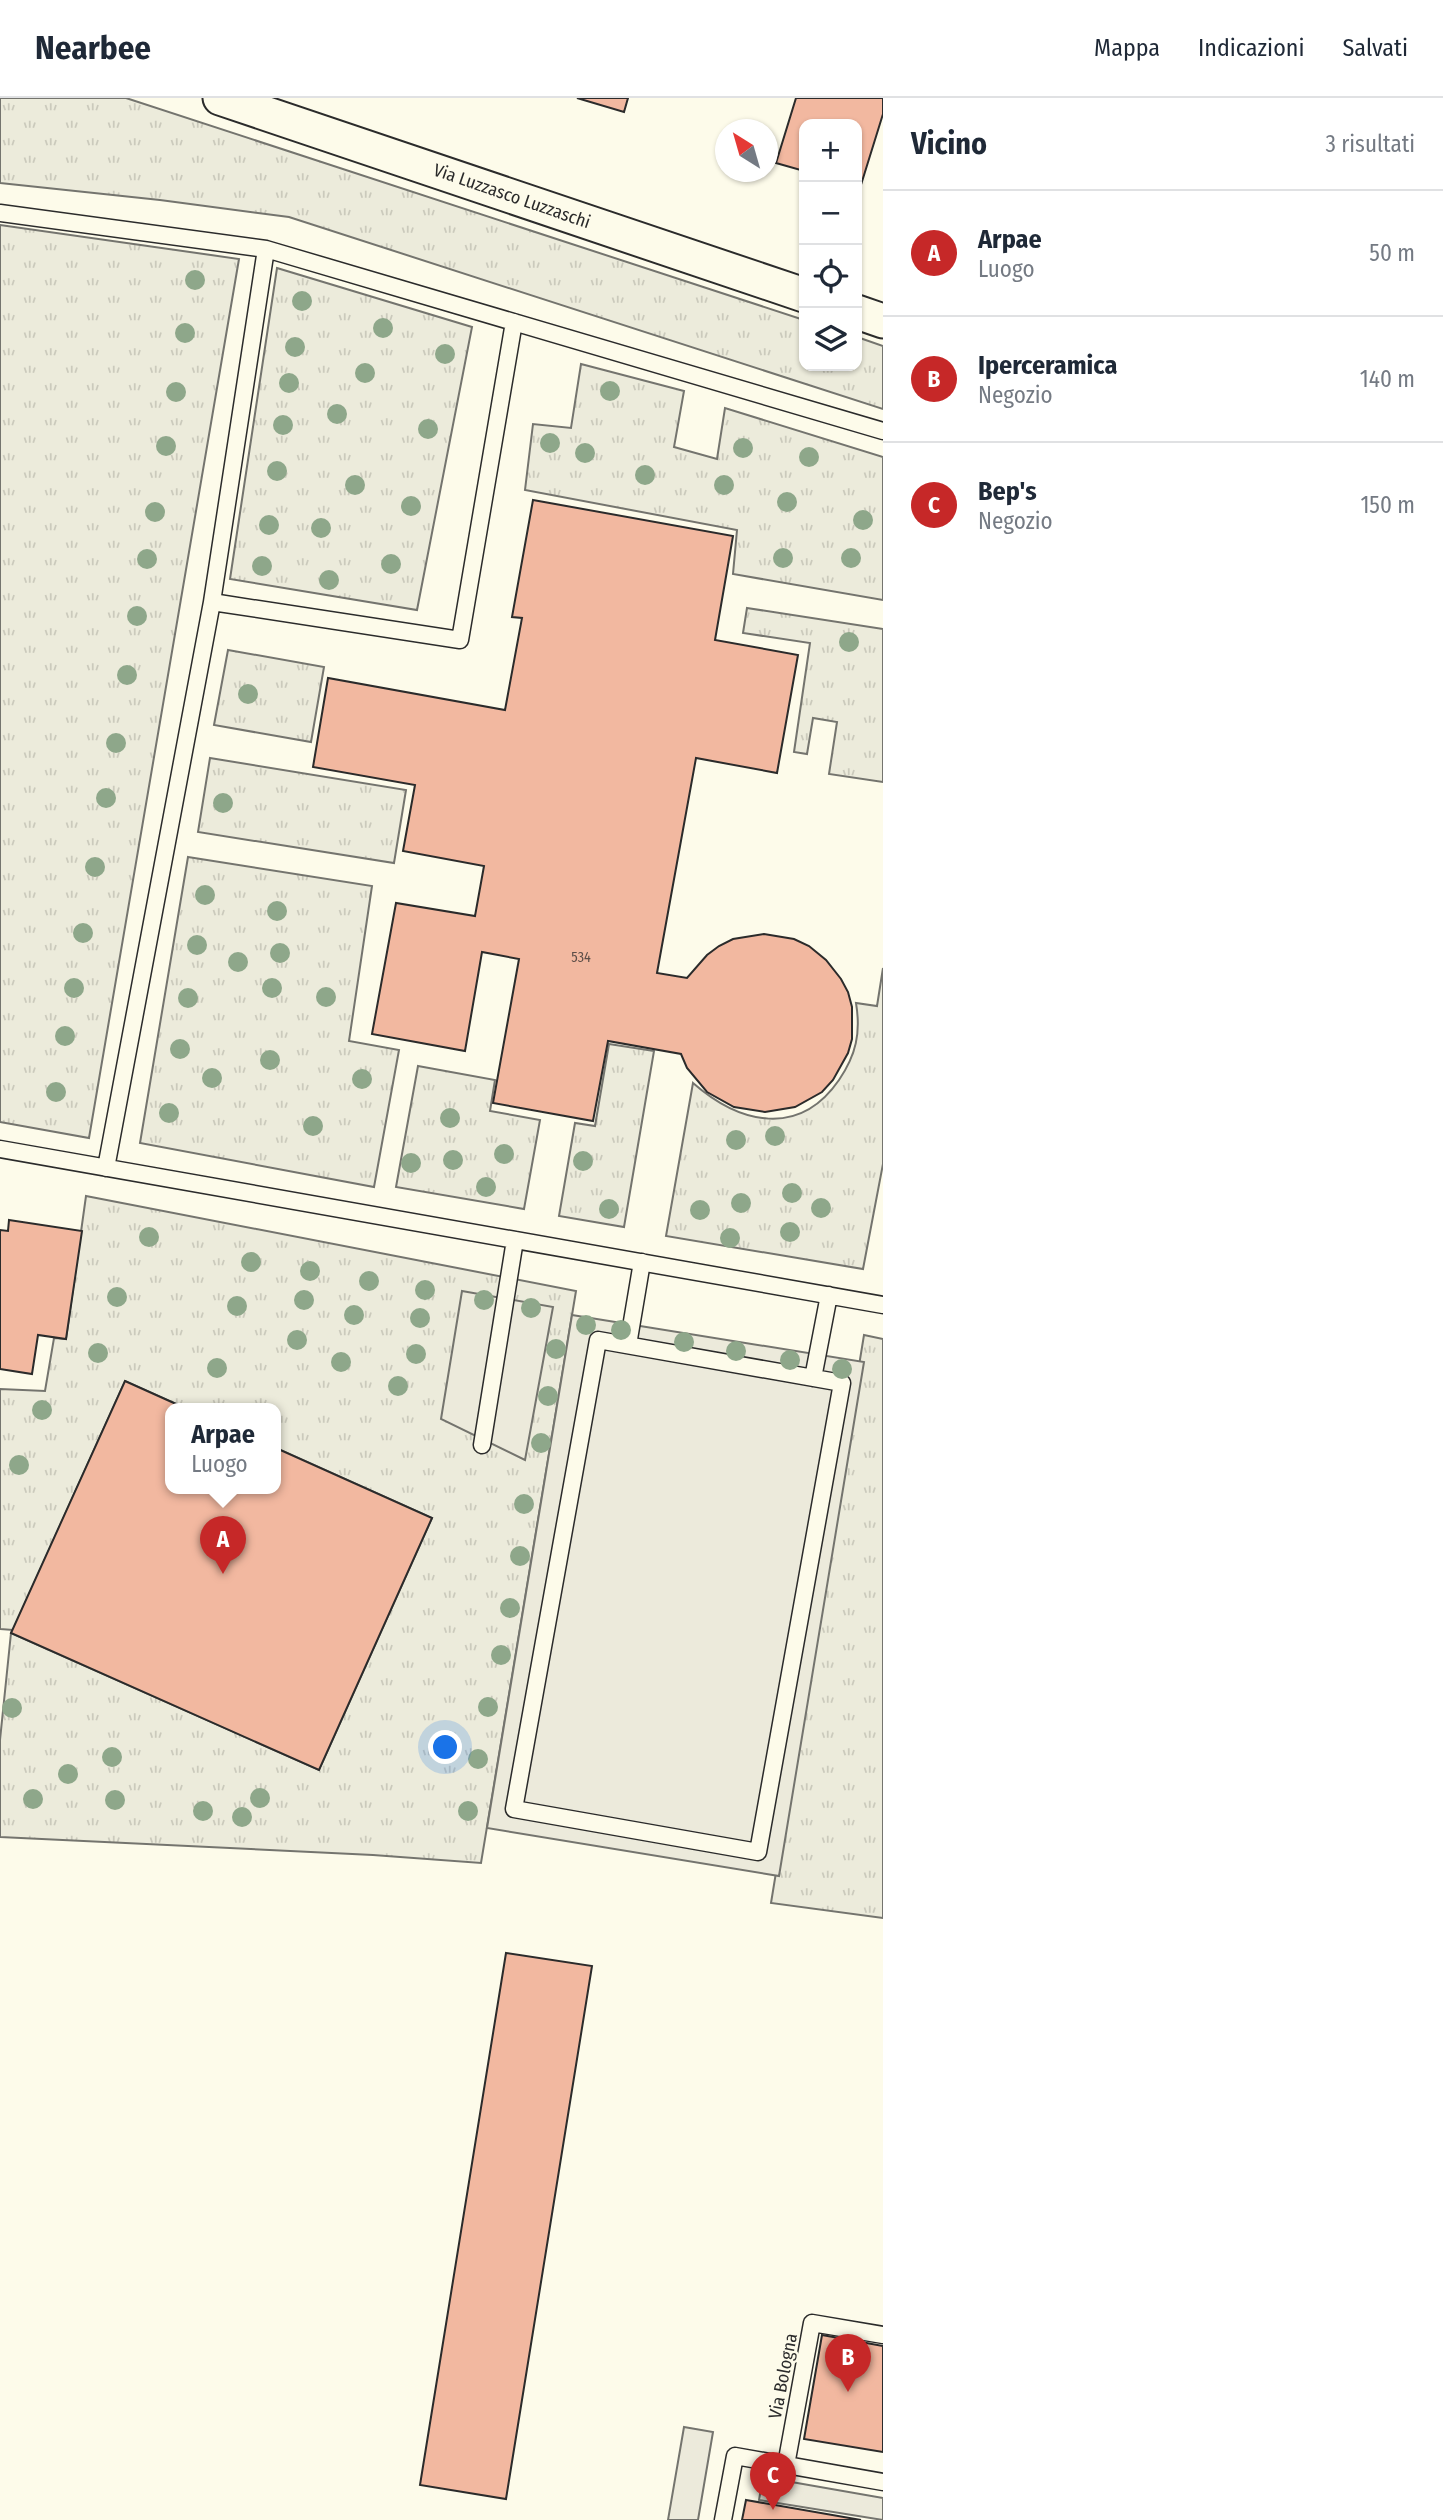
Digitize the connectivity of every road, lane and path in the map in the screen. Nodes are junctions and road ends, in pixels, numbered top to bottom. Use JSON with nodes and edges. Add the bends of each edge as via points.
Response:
{"nodes":[{"id":1,"x":220,"y":98,"type":"edge"},
{"id":2,"x":278,"y":107,"type":"edge"},
{"id":3,"x":0,"y":213,"type":"edge"},
{"id":4,"x":266,"y":249,"type":"junction"},
{"id":5,"x":799,"y":293,"type":"edge"},
{"id":6,"x":862,"y":315,"type":"edge"},
{"id":7,"x":883,"y":321,"type":"edge"},
{"id":8,"x":514,"y":322,"type":"junction"},
{"id":9,"x":883,"y":431,"type":"edge"},
{"id":10,"x":212,"y":602,"type":"junction"},
{"id":11,"x":0,"y":1149,"type":"edge"},
{"id":12,"x":106,"y":1168,"type":"junction"},
{"id":13,"x":515,"y":1240,"type":"junction"},
{"id":14,"x":642,"y":1262,"type":"junction"},
{"id":15,"x":829,"y":1295,"type":"junction"},
{"id":16,"x":883,"y":1305,"type":"edge"},
{"id":17,"x":628,"y":1345,"type":"junction"},
{"id":18,"x":813,"y":1378,"type":"junction"},
{"id":19,"x":482,"y":1445,"type":"dead end"},
{"id":20,"x":883,"y":2335,"type":"edge"},
{"id":21,"x":786,"y":2465,"type":"junction"},
{"id":22,"x":883,"y":2482,"type":"edge"},
{"id":23,"x":723,"y":2520,"type":"edge"}],
"edges":[{"from":1,"to":2,"type":"street","name":"Via Luzzasco Luzzaschi"},
{"from":2,"to":5,"type":"street","name":"Via Luzzasco Luzzaschi"},
{"from":3,"to":4,"type":"lane"},
{"from":4,"to":8,"type":"lane"},
{"from":4,"to":10,"type":"lane"},
{"from":6,"to":7,"type":"street"},
{"from":8,"to":9,"type":"lane"},
{"from":8,"to":10,"type":"lane","via":[[460,640]]},
{"from":10,"to":12,"type":"lane"},
{"from":11,"to":12,"type":"lane"},
{"from":12,"to":13,"type":"lane"},
{"from":13,"to":14,"type":"lane"},
{"from":13,"to":19,"type":"lane"},
{"from":14,"to":15,"type":"lane"},
{"from":14,"to":17,"type":"lane"},
{"from":15,"to":16,"type":"lane"},
{"from":15,"to":18,"type":"lane"},
{"from":17,"to":18,"type":"lane"},
{"from":17,"to":18,"type":"lane","via":[[598,1340],[513,1809],[758,1852],[842,1383]]},
{"from":20,"to":21,"type":"lane","name":"Via Bologna","via":[[813,2323]]},
{"from":21,"to":22,"type":"lane"},
{"from":21,"to":23,"type":"lane","via":[[735,2456]]}]}
